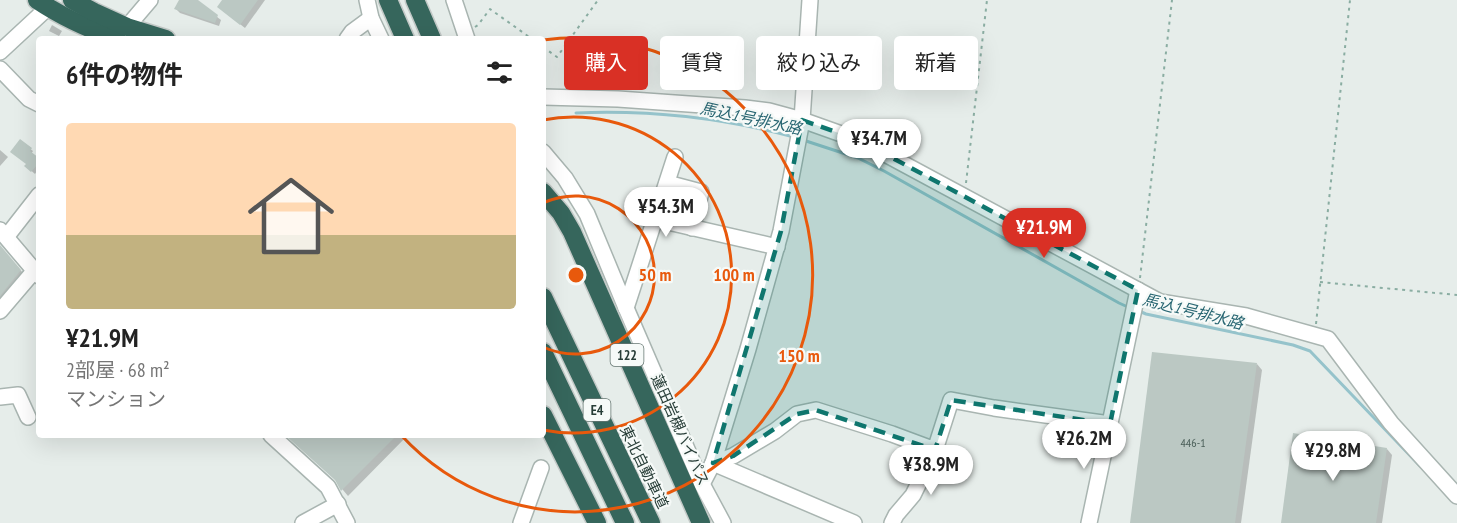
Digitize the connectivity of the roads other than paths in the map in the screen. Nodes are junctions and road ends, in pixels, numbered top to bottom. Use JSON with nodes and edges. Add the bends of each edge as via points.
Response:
{"nodes":[{"id":1,"x":72,"y":0,"type":"edge"},
{"id":2,"x":367,"y":0,"type":"edge"},
{"id":3,"x":388,"y":0,"type":"edge"},
{"id":4,"x":416,"y":0,"type":"edge"},
{"id":5,"x":454,"y":0,"type":"edge"},
{"id":6,"x":810,"y":0,"type":"edge"},
{"id":7,"x":146,"y":1,"type":"edge"},
{"id":8,"x":42,"y":3,"type":"edge"},
{"id":9,"x":371,"y":18,"type":"junction"},
{"id":10,"x":121,"y":35,"type":"edge"},
{"id":11,"x":465,"y":35,"type":"edge"},
{"id":12,"x":349,"y":36,"type":"edge"},
{"id":13,"x":380,"y":36,"type":"edge"},
{"id":14,"x":404,"y":36,"type":"edge"},
{"id":15,"x":431,"y":36,"type":"edge"},
{"id":16,"x":0,"y":52,"type":"edge"},
{"id":17,"x":0,"y":69,"type":"edge"},
{"id":18,"x":546,"y":97,"type":"edge"},
{"id":19,"x":36,"y":102,"type":"edge"},
{"id":20,"x":802,"y":120,"type":"junction"},
{"id":21,"x":546,"y":155,"type":"edge"},
{"id":22,"x":675,"y":158,"type":"dead end"},
{"id":23,"x":667,"y":183,"type":"junction"},
{"id":24,"x":546,"y":196,"type":"edge"},
{"id":25,"x":36,"y":198,"type":"edge"},
{"id":26,"x":655,"y":219,"type":"junction"},
{"id":27,"x":692,"y":228,"type":"junction"},
{"id":28,"x":3,"y":233,"type":"edge"},
{"id":29,"x":777,"y":247,"type":"junction"},
{"id":30,"x":36,"y":272,"type":"edge"},
{"id":31,"x":36,"y":274,"type":"edge"},
{"id":32,"x":1138,"y":290,"type":"junction"},
{"id":33,"x":546,"y":303,"type":"edge"},
{"id":34,"x":1,"y":308,"type":"edge"},
{"id":35,"x":626,"y":308,"type":"junction"},
{"id":36,"x":546,"y":358,"type":"edge"},
{"id":37,"x":0,"y":397,"type":"edge"},
{"id":38,"x":28,"y":417,"type":"dead end"},
{"id":39,"x":546,"y":421,"type":"edge"},
{"id":40,"x":1110,"y":424,"type":"junction"},
{"id":41,"x":274,"y":438,"type":"edge"},
{"id":42,"x":935,"y":450,"type":"junction"},
{"id":43,"x":713,"y":463,"type":"junction"},
{"id":44,"x":541,"y":468,"type":"dead end"},
{"id":45,"x":702,"y":484,"type":"junction"},
{"id":46,"x":1457,"y":496,"type":"edge"},
{"id":47,"x":338,"y":504,"type":"junction"},
{"id":48,"x":303,"y":523,"type":"edge"},
{"id":49,"x":347,"y":523,"type":"edge"},
{"id":50,"x":521,"y":523,"type":"edge"},
{"id":51,"x":597,"y":523,"type":"edge"},
{"id":52,"x":625,"y":523,"type":"edge"},
{"id":53,"x":651,"y":523,"type":"edge"},
{"id":54,"x":701,"y":523,"type":"edge"},
{"id":55,"x":723,"y":523,"type":"edge"},
{"id":56,"x":854,"y":523,"type":"edge"},
{"id":57,"x":892,"y":523,"type":"edge"},
{"id":58,"x":1089,"y":523,"type":"edge"}],
"edges":[{"from":1,"to":10,"type":"highway","via":[[94,12]]},
{"from":2,"to":9,"type":"street"},
{"from":3,"to":14,"type":"highway"},
{"from":4,"to":15,"type":"highway"},
{"from":5,"to":11,"type":"street"},
{"from":6,"to":20,"type":"street"},
{"from":7,"to":10,"type":"street"},
{"from":8,"to":10,"type":"highway","via":[[92,30]]},
{"from":8,"to":16,"type":"street","via":[[42,13]]},
{"from":9,"to":12,"type":"street"},
{"from":9,"to":13,"type":"street"},
{"from":17,"to":19,"type":"street"},
{"from":18,"to":20,"type":"street","via":[[745,108]]},
{"from":20,"to":29,"type":"street"},
{"from":20,"to":32,"type":"street","via":[[861,141]]},
{"from":21,"to":35,"type":"street","via":[[566,178],[587,214]]},
{"from":22,"to":23,"type":"street"},
{"from":23,"to":26,"type":"street"},
{"from":23,"to":27,"type":"street","via":[[701,192]]},
{"from":24,"to":54,"type":"highway","name":"蓮田岩槻バイパス","number":"122","via":[[572,232]]},
{"from":25,"to":28,"type":"street"},
{"from":26,"to":27,"type":"street"},
{"from":26,"to":35,"type":"street"},
{"from":27,"to":29,"type":"street"},
{"from":28,"to":30,"type":"street"},
{"from":29,"to":43,"type":"street"},
{"from":31,"to":34,"type":"street"},
{"from":32,"to":40,"type":"street"},
{"from":32,"to":46,"type":"street","via":[[1160,302],[1246,315],[1329,339],[1391,423]]},
{"from":33,"to":53,"type":"highway","name":"東北自動車道","number":"E4"},
{"from":35,"to":45,"type":"street"},
{"from":36,"to":52,"type":"highway","number":"E4"},
{"from":37,"to":38,"type":"street","via":[[18,395]]},
{"from":39,"to":51,"type":"highway"},
{"from":40,"to":42,"type":"street","via":[[951,400]]},
{"from":40,"to":58,"type":"street"},
{"from":41,"to":47,"type":"street","via":[[328,487]]},
{"from":42,"to":43,"type":"street","via":[[816,410],[797,414],[733,456]]},
{"from":42,"to":57,"type":"street","via":[[913,495]]},
{"from":43,"to":45,"type":"street"},
{"from":43,"to":56,"type":"street"},
{"from":44,"to":50,"type":"street"},
{"from":45,"to":55,"type":"street"},
{"from":47,"to":48,"type":"street"},
{"from":47,"to":49,"type":"street"}]}
